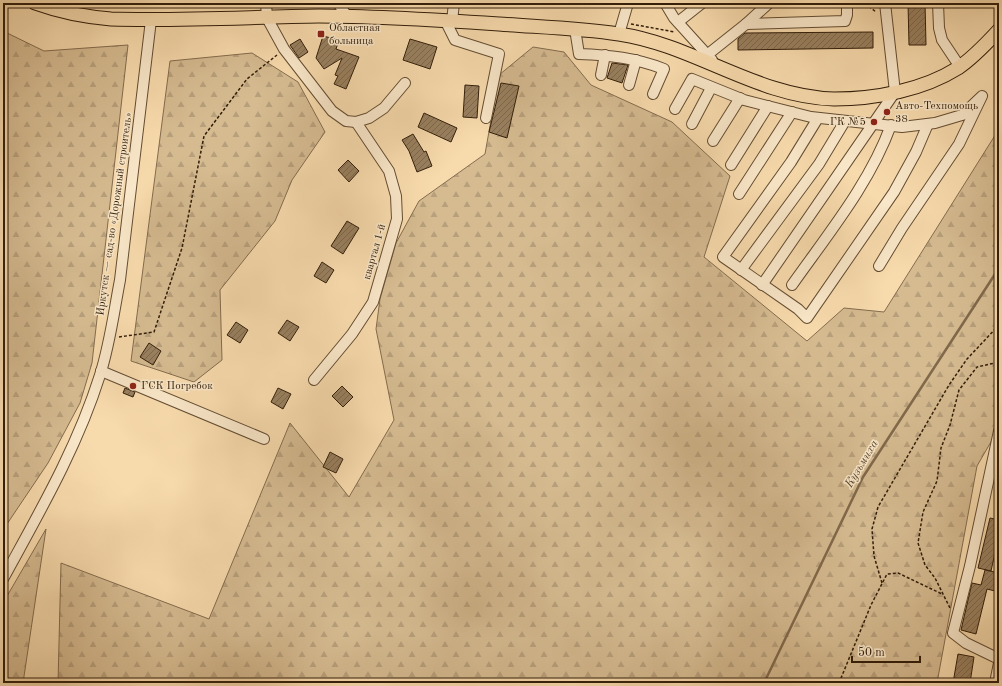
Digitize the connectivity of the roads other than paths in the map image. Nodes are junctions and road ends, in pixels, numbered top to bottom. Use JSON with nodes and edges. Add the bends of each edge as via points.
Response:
{"nodes":[{"id":1,"x":35,"y":3,"type":"edge"},
{"id":2,"x":266,"y":3,"type":"edge"},
{"id":3,"x":338,"y":3,"type":"edge"},
{"id":4,"x":454,"y":3,"type":"edge"},
{"id":5,"x":628,"y":3,"type":"edge"},
{"id":6,"x":665,"y":3,"type":"edge"},
{"id":7,"x":702,"y":3,"type":"edge"},
{"id":8,"x":769,"y":3,"type":"edge"},
{"id":9,"x":847,"y":3,"type":"edge"},
{"id":10,"x":885,"y":3,"type":"edge"},
{"id":11,"x":938,"y":3,"type":"edge"},
{"id":12,"x":347,"y":16,"type":"junction"},
{"id":13,"x":267,"y":18,"type":"junction"},
{"id":14,"x":151,"y":20,"type":"junction"},
{"id":15,"x":449,"y":21,"type":"junction"},
{"id":16,"x":678,"y":22,"type":"junction"},
{"id":17,"x":746,"y":24,"type":"junction"},
{"id":18,"x":575,"y":29,"type":"junction"},
{"id":19,"x":999,"y":30,"type":"edge"},
{"id":20,"x":620,"y":34,"type":"junction"},
{"id":21,"x":605,"y":55,"type":"junction"},
{"id":22,"x":707,"y":55,"type":"junction"},
{"id":23,"x":636,"y":60,"type":"junction"},
{"id":24,"x":960,"y":67,"type":"junction"},
{"id":25,"x":722,"y":69,"type":"junction"},
{"id":26,"x":601,"y":75,"type":"dead end"},
{"id":27,"x":405,"y":83,"type":"dead end"},
{"id":28,"x":629,"y":85,"type":"dead end"},
{"id":29,"x":711,"y":88,"type":"junction"},
{"id":30,"x":895,"y":92,"type":"junction"},
{"id":31,"x":653,"y":94,"type":"dead end"},
{"id":32,"x":740,"y":98,"type":"junction"},
{"id":33,"x":768,"y":106,"type":"junction"},
{"id":34,"x":675,"y":109,"type":"dead end"},
{"id":35,"x":792,"y":112,"type":"junction"},
{"id":36,"x":486,"y":118,"type":"dead end"},
{"id":37,"x":818,"y":118,"type":"junction"},
{"id":38,"x":846,"y":121,"type":"junction"},
{"id":39,"x":356,"y":122,"type":"junction"},
{"id":40,"x":874,"y":122,"type":"junction"},
{"id":41,"x":692,"y":124,"type":"dead end"},
{"id":42,"x":928,"y":124,"type":"junction"},
{"id":43,"x":891,"y":125,"type":"junction"},
{"id":44,"x":713,"y":141,"type":"dead end"},
{"id":45,"x":731,"y":165,"type":"dead end"},
{"id":46,"x":739,"y":194,"type":"dead end"},
{"id":47,"x":879,"y":266,"type":"dead end"},
{"id":48,"x":741,"y":270,"type":"junction"},
{"id":49,"x":792,"y":284,"type":"dead end"},
{"id":50,"x":762,"y":285,"type":"junction"},
{"id":51,"x":101,"y":371,"type":"junction"},
{"id":52,"x":314,"y":380,"type":"dead end"},
{"id":53,"x":999,"y":431,"type":"edge"},
{"id":54,"x":264,"y":439,"type":"dead end"},
{"id":55,"x":3,"y":579,"type":"edge"},
{"id":56,"x":999,"y":659,"type":"edge"},
{"id":57,"x":999,"y":663,"type":"edge"},
{"id":58,"x":995,"y":683,"type":"edge"}],
"edges":[{"from":1,"to":14,"type":"main road","via":[[82,16]]},
{"from":2,"to":13,"type":"street"},
{"from":3,"to":12,"type":"street"},
{"from":4,"to":15,"type":"street"},
{"from":5,"to":20,"type":"street"},
{"from":6,"to":16,"type":"street"},
{"from":7,"to":16,"type":"street"},
{"from":8,"to":17,"type":"street"},
{"from":9,"to":17,"type":"street","via":[[845,21]]},
{"from":10,"to":30,"type":"street"},
{"from":11,"to":24,"type":"street","via":[[942,40]]},
{"from":12,"to":13,"type":"main road"},
{"from":12,"to":15,"type":"main road"},
{"from":13,"to":14,"type":"main road"},
{"from":13,"to":39,"type":"street","via":[[284,49],[332,111],[346,121]]},
{"from":14,"to":51,"type":"street","name":"Иркутск — сад-во «Дорожный строитель»","via":[[120,280]]},
{"from":15,"to":18,"type":"main road"},
{"from":15,"to":36,"type":"street","via":[[455,40],[499,54]]},
{"from":16,"to":22,"type":"street"},
{"from":17,"to":22,"type":"street"},
{"from":18,"to":20,"type":"main road"},
{"from":18,"to":21,"type":"street","via":[[579,54]]},
{"from":19,"to":24,"type":"main road"},
{"from":20,"to":25,"type":"main road","via":[[667,46]]},
{"from":21,"to":23,"type":"street"},
{"from":21,"to":26,"type":"street"},
{"from":22,"to":25,"type":"street"},
{"from":23,"to":28,"type":"street"},
{"from":23,"to":31,"type":"street","via":[[664,69]]},
{"from":24,"to":30,"type":"main road","via":[[931,82]]},
{"from":25,"to":30,"type":"main road","via":[[753,82],[808,97],[835,99]]},
{"from":27,"to":39,"type":"street","via":[[384,108],[369,118]]},
{"from":29,"to":32,"type":"street"},
{"from":29,"to":34,"type":"street","via":[[692,79]]},
{"from":29,"to":41,"type":"street"},
{"from":30,"to":40,"type":"street"},
{"from":32,"to":33,"type":"street"},
{"from":32,"to":44,"type":"street"},
{"from":33,"to":35,"type":"street"},
{"from":33,"to":45,"type":"street"},
{"from":35,"to":37,"type":"street"},
{"from":35,"to":46,"type":"street"},
{"from":37,"to":38,"type":"street"},
{"from":37,"to":48,"type":"street","via":[[791,162],[723,258]]},
{"from":38,"to":40,"type":"street"},
{"from":38,"to":48,"type":"street","via":[[819,164]]},
{"from":39,"to":52,"type":"street","name":"квартал 1-й","via":[[389,171],[396,196],[397,219],[373,302],[352,334]]},
{"from":40,"to":43,"type":"street"},
{"from":40,"to":50,"type":"street"},
{"from":42,"to":43,"type":"street","via":[[902,127]]},
{"from":42,"to":47,"type":"street","via":[[962,115],[982,96],[959,144]]},
{"from":42,"to":50,"type":"street","via":[[894,192],[807,318]]},
{"from":43,"to":49,"type":"street","via":[[882,148],[865,178]]},
{"from":48,"to":50,"type":"street"},
{"from":51,"to":54,"type":"street"},
{"from":51,"to":55,"type":"street","name":"Иркутск — сад-во «Дорожный строитель»","via":[[84,422],[62,472]]},
{"from":53,"to":56,"type":"street","via":[[953,633],[966,643]]},
{"from":57,"to":58,"type":"street"}]}
